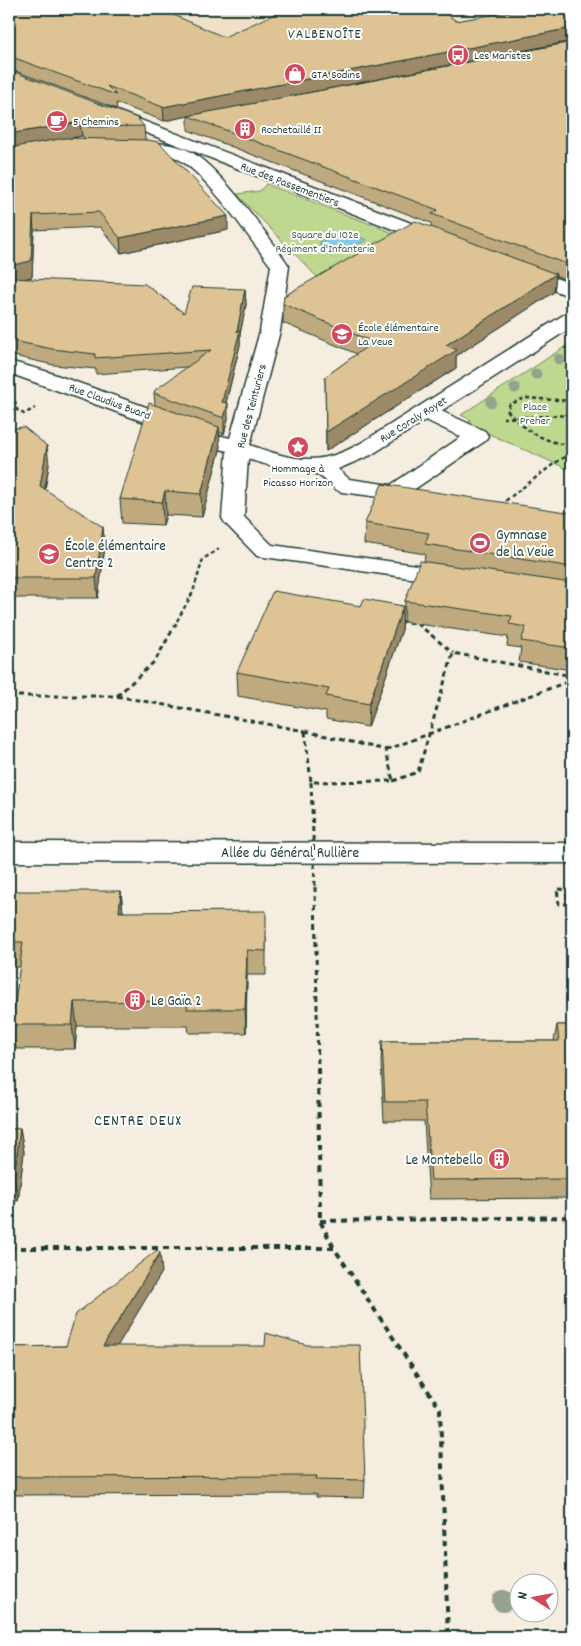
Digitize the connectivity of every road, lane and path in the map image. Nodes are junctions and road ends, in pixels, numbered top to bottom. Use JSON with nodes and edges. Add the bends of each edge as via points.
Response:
{"nodes":[{"id":1,"x":150,"y":124,"type":"junction"},
{"id":2,"x":179,"y":125,"type":"edge"},
{"id":3,"x":252,"y":170,"type":"junction"},
{"id":4,"x":207,"y":176,"type":"junction"},
{"id":5,"x":454,"y":246,"type":"edge"},
{"id":6,"x":508,"y":267,"type":"edge"},
{"id":7,"x":572,"y":291,"type":"edge"},
{"id":8,"x":572,"y":318,"type":"edge"},
{"id":9,"x":9,"y":367,"type":"edge"},
{"id":10,"x":572,"y":401,"type":"edge"},
{"id":11,"x":425,"y":412,"type":"junction"},
{"id":12,"x":572,"y":446,"type":"edge"},
{"id":13,"x":238,"y":448,"type":"junction"},
{"id":14,"x":572,"y":453,"type":"edge"},
{"id":15,"x":321,"y":466,"type":"junction"},
{"id":16,"x":495,"y":509,"type":"edge"},
{"id":17,"x":247,"y":532,"type":"junction"},
{"id":18,"x":476,"y":581,"type":"edge"},
{"id":19,"x":395,"y":620,"type":"edge"},
{"id":20,"x":453,"y":653,"type":"junction"},
{"id":21,"x":572,"y":676,"type":"edge"},
{"id":22,"x":572,"y":680,"type":"edge"},
{"id":23,"x":9,"y":696,"type":"edge"},
{"id":24,"x":116,"y":696,"type":"junction"},
{"id":25,"x":305,"y":731,"type":"junction"},
{"id":26,"x":429,"y":734,"type":"junction"},
{"id":27,"x":386,"y":750,"type":"junction"},
{"id":28,"x":393,"y":781,"type":"junction"},
{"id":29,"x":311,"y":782,"type":"junction"},
{"id":30,"x":9,"y":852,"type":"edge"},
{"id":31,"x":572,"y":853,"type":"edge"},
{"id":32,"x":572,"y":890,"type":"edge"},
{"id":33,"x":567,"y":894,"type":"dead end"},
{"id":34,"x":572,"y":1217,"type":"edge"},
{"id":35,"x":320,"y":1221,"type":"junction"},
{"id":36,"x":9,"y":1248,"type":"edge"},
{"id":37,"x":334,"y":1248,"type":"junction"},
{"id":38,"x":448,"y":1637,"type":"edge"}],
"edges":[{"from":1,"to":1,"type":"street","name":"Rue des Passementiers","via":[[98,109],[105,120],[100,128]]},
{"from":1,"to":2,"type":"street"},
{"from":1,"to":3,"type":"street","name":"Rue des Passementiers"},
{"from":1,"to":4,"type":"street","name":"Rue des Teinturiers","via":[[114,142],[166,149],[186,156]]},
{"from":3,"to":4,"type":"street","via":[[221,164],[211,167]]},
{"from":3,"to":5,"type":"street","name":"Rue des Passementiers"},
{"from":4,"to":13,"type":"street","name":"Rue des Teinturiers","via":[[219,186],[280,266],[270,331]]},
{"from":6,"to":7,"type":"street"},
{"from":8,"to":11,"type":"street","name":"Rue Coraly Royet"},
{"from":9,"to":13,"type":"street","name":"Rue Claudius Buard"},
{"from":10,"to":12,"type":"path","via":[[527,398],[516,400],[507,407],[513,418],[533,434]]},
{"from":11,"to":15,"type":"street","name":"Rue Coraly Royet","via":[[357,454]]},
{"from":11,"to":15,"type":"street","via":[[477,436],[404,497],[342,485]]},
{"from":13,"to":15,"type":"street","name":"Rue Coraly Royet","via":[[277,461]]},
{"from":13,"to":17,"type":"street","name":"Rue des Teinturiers","via":[[233,518]]},
{"from":14,"to":16,"type":"path"},
{"from":17,"to":18,"type":"street","name":"Rue des Teinturiers","via":[[265,551]]},
{"from":17,"to":24,"type":"path","via":[[203,559],[193,592],[155,661]]},
{"from":19,"to":20,"type":"path","via":[[419,625]]},
{"from":20,"to":21,"type":"path"},
{"from":20,"to":26,"type":"path"},
{"from":22,"to":26,"type":"path"},
{"from":23,"to":24,"type":"path"},
{"from":24,"to":25,"type":"path"},
{"from":25,"to":27,"type":"path"},
{"from":25,"to":29,"type":"path"},
{"from":26,"to":27,"type":"path"},
{"from":26,"to":28,"type":"path","via":[[418,772]]},
{"from":27,"to":28,"type":"path"},
{"from":28,"to":29,"type":"path"},
{"from":29,"to":35,"type":"path","bridge":true},
{"from":30,"to":31,"type":"street","name":"Allée du Général Rullière"},
{"from":32,"to":33,"type":"path","via":[[557,890],[558,904],[568,904]]},
{"from":34,"to":35,"type":"path"},
{"from":35,"to":37,"type":"path"},
{"from":36,"to":37,"type":"path"},
{"from":37,"to":38,"type":"path","via":[[440,1409]]}]}
